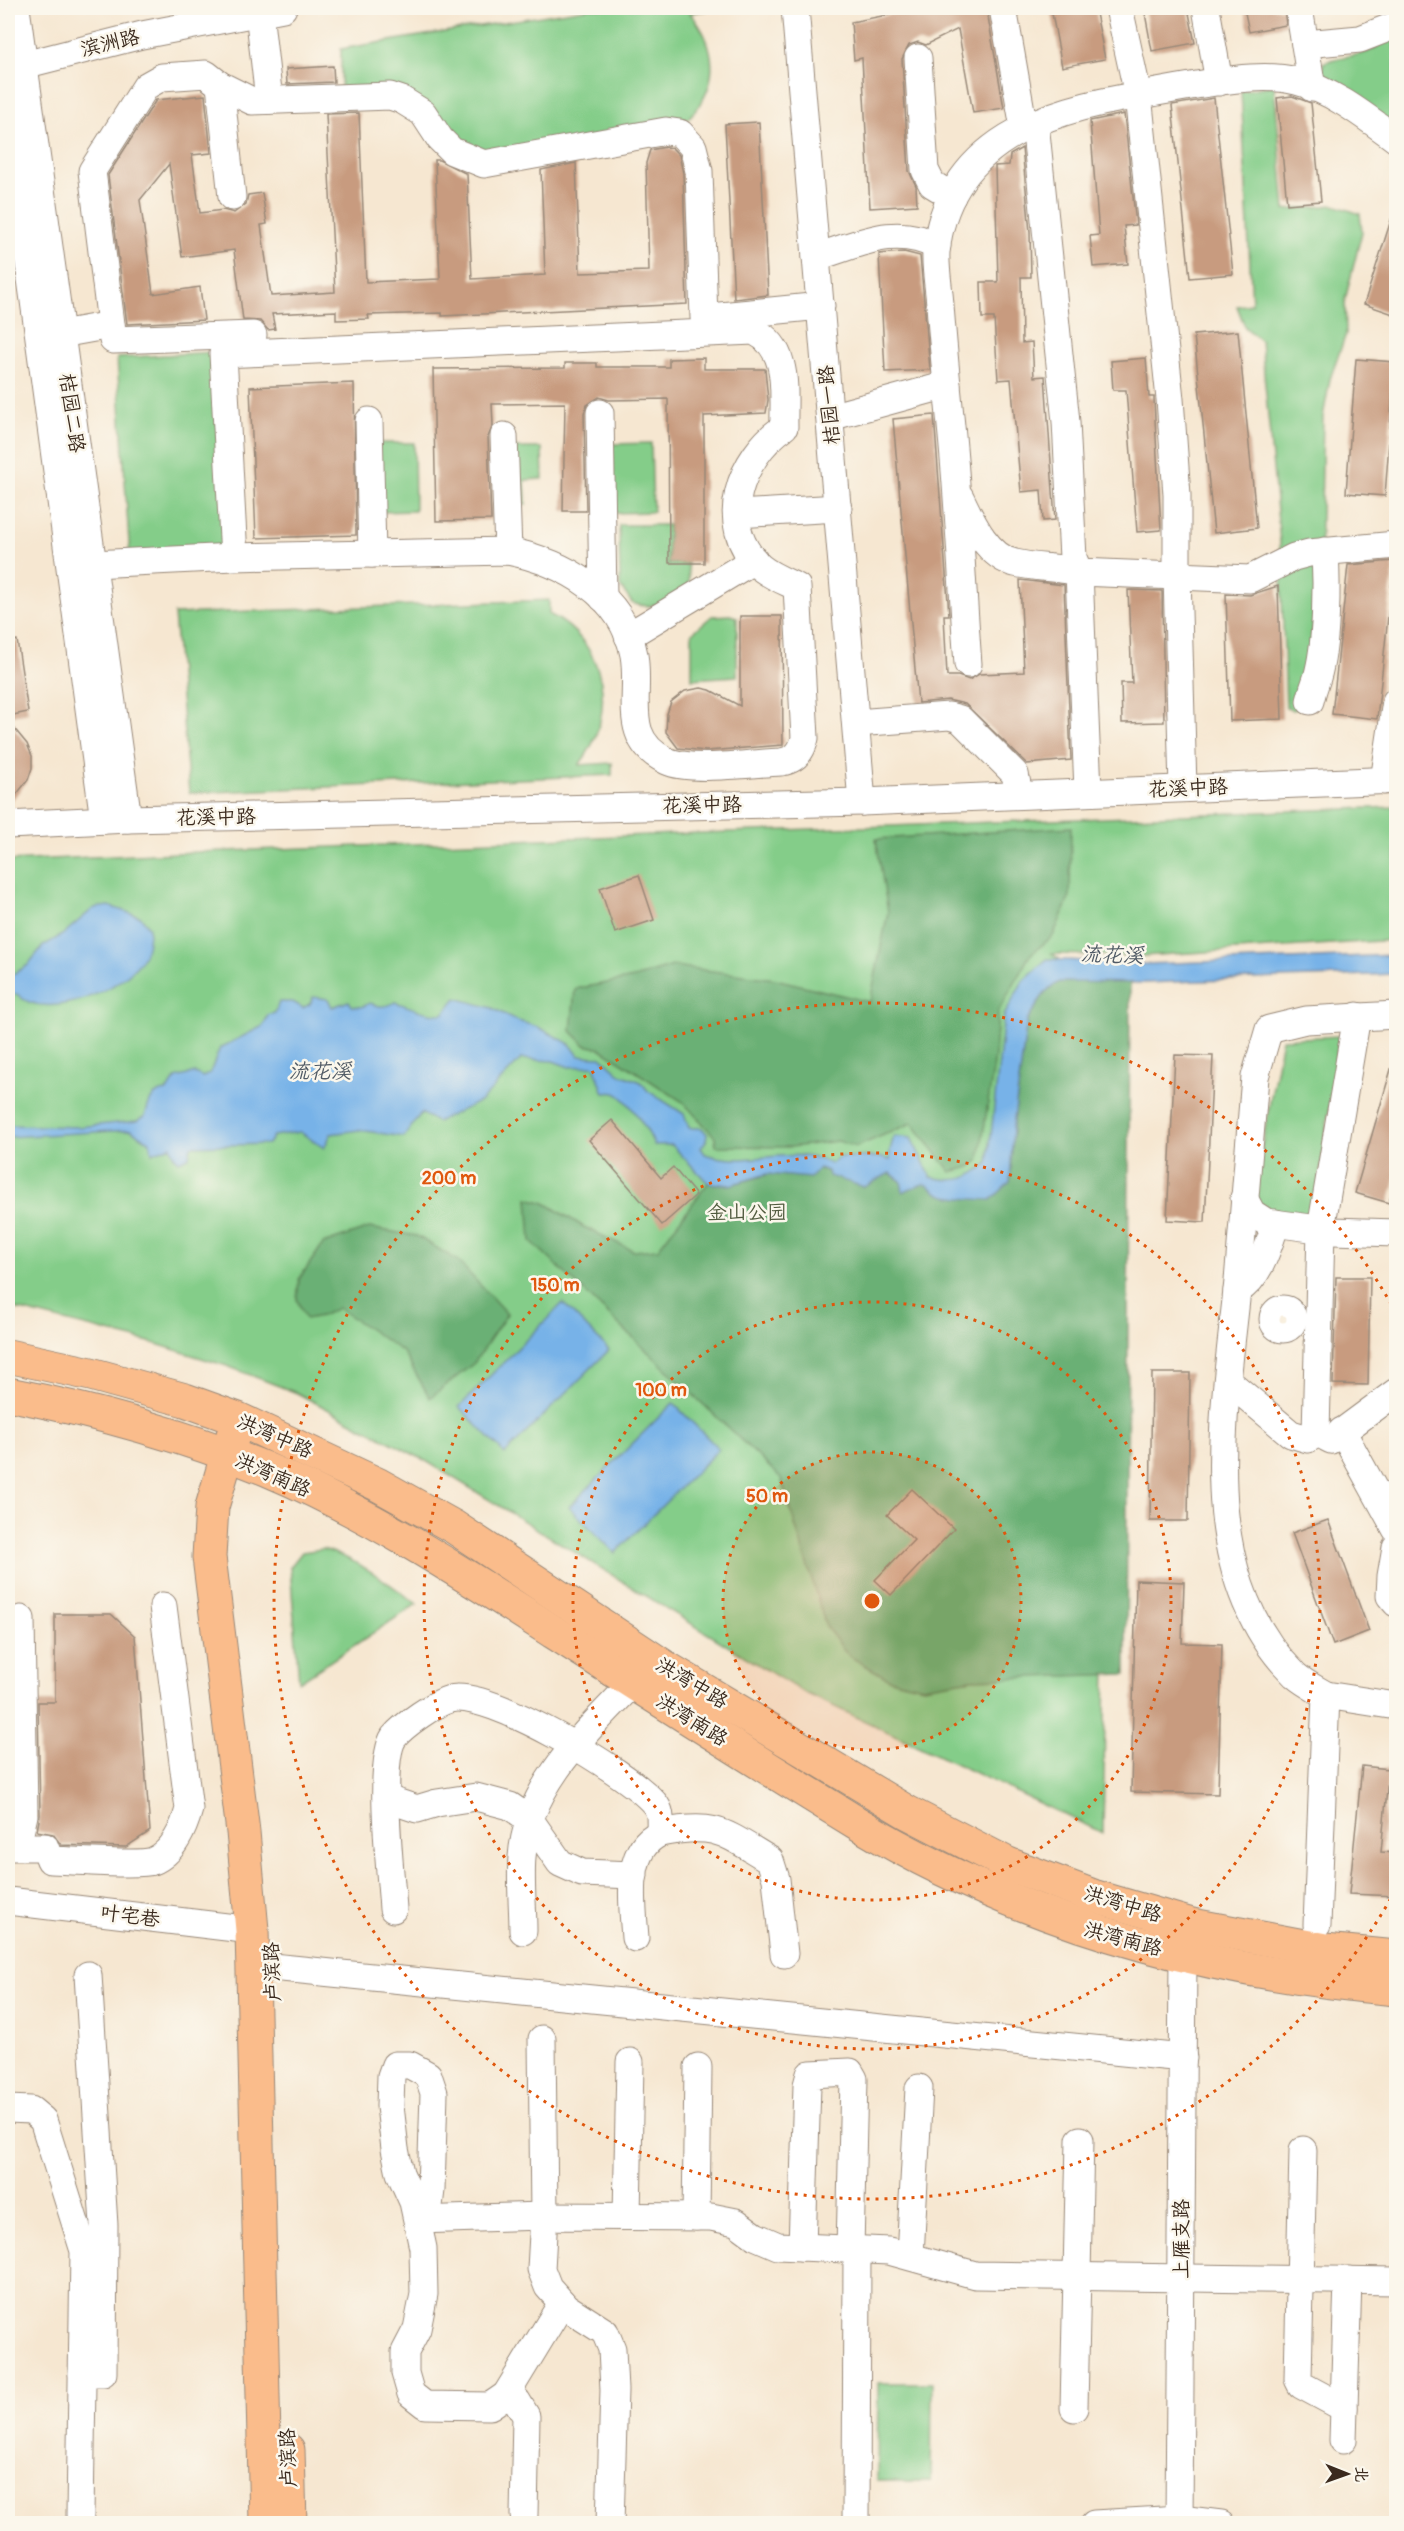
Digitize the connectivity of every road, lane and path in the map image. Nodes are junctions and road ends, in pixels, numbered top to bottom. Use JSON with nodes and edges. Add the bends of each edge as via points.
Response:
{"nodes":[{"id":1,"x":16,"y":8,"type":"edge"},
{"id":2,"x":795,"y":8,"type":"edge"},
{"id":3,"x":1119,"y":8,"type":"edge"},
{"id":4,"x":1206,"y":8,"type":"edge"},
{"id":5,"x":1299,"y":8,"type":"edge"},
{"id":6,"x":1390,"y":8,"type":"edge"},
{"id":7,"x":271,"y":10,"type":"edge"},
{"id":8,"x":1004,"y":14,"type":"dead end"},
{"id":9,"x":1396,"y":20,"type":"edge"},
{"id":10,"x":1396,"y":25,"type":"edge"},
{"id":11,"x":1305,"y":44,"type":"junction"},
{"id":12,"x":918,"y":58,"type":"dead end"},
{"id":13,"x":16,"y":66,"type":"edge"},
{"id":14,"x":1220,"y":82,"type":"junction"},
{"id":15,"x":220,"y":85,"type":"junction"},
{"id":16,"x":1312,"y":88,"type":"junction"},
{"id":17,"x":1138,"y":95,"type":"junction"},
{"id":18,"x":269,"y":100,"type":"junction"},
{"id":19,"x":8,"y":108,"type":"edge"},
{"id":20,"x":1029,"y":126,"type":"junction"},
{"id":21,"x":1396,"y":139,"type":"edge"},
{"id":22,"x":232,"y":196,"type":"dead end"},
{"id":23,"x":952,"y":196,"type":"junction"},
{"id":24,"x":938,"y":246,"type":"junction"},
{"id":25,"x":816,"y":257,"type":"junction"},
{"id":26,"x":820,"y":306,"type":"junction"},
{"id":27,"x":704,"y":318,"type":"junction"},
{"id":28,"x":111,"y":324,"type":"junction"},
{"id":29,"x":62,"y":334,"type":"junction"},
{"id":30,"x":947,"y":385,"type":"junction"},
{"id":31,"x":600,"y":413,"type":"dead end"},
{"id":32,"x":830,"y":417,"type":"junction"},
{"id":33,"x":369,"y":421,"type":"dead end"},
{"id":34,"x":504,"y":436,"type":"dead end"},
{"id":35,"x":956,"y":488,"type":"junction"},
{"id":36,"x":838,"y":508,"type":"junction"},
{"id":37,"x":737,"y":514,"type":"junction"},
{"id":38,"x":1396,"y":545,"type":"edge"},
{"id":39,"x":508,"y":551,"type":"junction"},
{"id":40,"x":1325,"y":551,"type":"junction"},
{"id":41,"x":372,"y":554,"type":"junction"},
{"id":42,"x":234,"y":557,"type":"junction"},
{"id":43,"x":754,"y":560,"type":"junction"},
{"id":44,"x":93,"y":564,"type":"junction"},
{"id":45,"x":1079,"y":572,"type":"junction"},
{"id":46,"x":1177,"y":576,"type":"junction"},
{"id":47,"x":603,"y":598,"type":"junction"},
{"id":48,"x":628,"y":636,"type":"junction"},
{"id":49,"x":968,"y":664,"type":"dead end"},
{"id":50,"x":1310,"y":701,"type":"dead end"},
{"id":51,"x":1396,"y":701,"type":"edge"},
{"id":52,"x":856,"y":723,"type":"junction"},
{"id":53,"x":1390,"y":781,"type":"edge"},
{"id":54,"x":1183,"y":788,"type":"junction"},
{"id":55,"x":1088,"y":791,"type":"junction"},
{"id":56,"x":1019,"y":794,"type":"junction"},
{"id":57,"x":862,"y":801,"type":"junction"},
{"id":58,"x":116,"y":820,"type":"junction"},
{"id":59,"x":8,"y":825,"type":"edge"},
{"id":60,"x":1396,"y":1015,"type":"edge"},
{"id":61,"x":1357,"y":1016,"type":"junction"},
{"id":62,"x":1244,"y":1198,"type":"junction"},
{"id":63,"x":1276,"y":1223,"type":"junction"},
{"id":64,"x":1321,"y":1229,"type":"junction"},
{"id":65,"x":1396,"y":1233,"type":"edge"},
{"id":66,"x":1237,"y":1290,"type":"junction"},
{"id":67,"x":1234,"y":1318,"type":"junction"},
{"id":68,"x":1295,"y":1320,"type":"junction"},
{"id":69,"x":8,"y":1356,"type":"edge"},
{"id":70,"x":1228,"y":1382,"type":"junction"},
{"id":71,"x":1396,"y":1392,"type":"edge"},
{"id":72,"x":8,"y":1394,"type":"edge"},
{"id":73,"x":248,"y":1423,"type":"junction"},
{"id":74,"x":1329,"y":1432,"type":"junction"},
{"id":75,"x":236,"y":1458,"type":"junction"},
{"id":76,"x":1396,"y":1529,"type":"edge"},
{"id":77,"x":1396,"y":1547,"type":"edge"},
{"id":78,"x":1396,"y":1603,"type":"edge"},
{"id":79,"x":163,"y":1606,"type":"dead end"},
{"id":80,"x":21,"y":1619,"type":"dead end"},
{"id":81,"x":633,"y":1683,"type":"junction"},
{"id":82,"x":1326,"y":1695,"type":"junction"},
{"id":83,"x":1396,"y":1706,"type":"edge"},
{"id":84,"x":574,"y":1745,"type":"junction"},
{"id":85,"x":387,"y":1799,"type":"junction"},
{"id":86,"x":530,"y":1820,"type":"junction"},
{"id":87,"x":660,"y":1833,"type":"junction"},
{"id":88,"x":634,"y":1875,"type":"junction"},
{"id":89,"x":8,"y":1901,"type":"edge"},
{"id":90,"x":393,"y":1909,"type":"dead end"},
{"id":91,"x":1317,"y":1925,"type":"dead end"},
{"id":92,"x":252,"y":1930,"type":"junction"},
{"id":93,"x":523,"y":1931,"type":"dead end"},
{"id":94,"x":635,"y":1938,"type":"dead end"},
{"id":95,"x":784,"y":1954,"type":"dead end"},
{"id":96,"x":1184,"y":1955,"type":"junction"},
{"id":97,"x":1396,"y":1957,"type":"edge"},
{"id":98,"x":272,"y":1967,"type":"junction"},
{"id":99,"x":88,"y":1975,"type":"dead end"},
{"id":100,"x":1396,"y":1989,"type":"edge"},
{"id":101,"x":542,"y":2039,"type":"dead end"},
{"id":102,"x":1183,"y":2058,"type":"junction"},
{"id":103,"x":630,"y":2062,"type":"dead end"},
{"id":104,"x":698,"y":2067,"type":"dead end"},
{"id":105,"x":919,"y":2088,"type":"dead end"},
{"id":106,"x":8,"y":2109,"type":"edge"},
{"id":107,"x":1080,"y":2140,"type":"dead end"},
{"id":108,"x":1303,"y":2150,"type":"dead end"},
{"id":109,"x":544,"y":2216,"type":"junction"},
{"id":110,"x":627,"y":2216,"type":"junction"},
{"id":111,"x":696,"y":2217,"type":"junction"},
{"id":112,"x":418,"y":2220,"type":"junction"},
{"id":113,"x":802,"y":2247,"type":"junction"},
{"id":114,"x":854,"y":2249,"type":"junction"},
{"id":115,"x":94,"y":2252,"type":"junction"},
{"id":116,"x":910,"y":2256,"type":"junction"},
{"id":117,"x":1077,"y":2276,"type":"junction"},
{"id":118,"x":1181,"y":2276,"type":"junction"},
{"id":119,"x":1300,"y":2279,"type":"junction"},
{"id":120,"x":1348,"y":2280,"type":"junction"},
{"id":121,"x":1396,"y":2281,"type":"edge"},
{"id":122,"x":562,"y":2303,"type":"junction"},
{"id":123,"x":506,"y":2396,"type":"junction"},
{"id":124,"x":1074,"y":2408,"type":"dead end"},
{"id":125,"x":1344,"y":2408,"type":"junction"},
{"id":126,"x":1344,"y":2440,"type":"dead end"},
{"id":127,"x":80,"y":2515,"type":"dead end"},
{"id":128,"x":524,"y":2516,"type":"dead end"},
{"id":129,"x":1180,"y":2521,"type":"edge"},
{"id":130,"x":266,"y":2523,"type":"edge"},
{"id":131,"x":290,"y":2523,"type":"edge"},
{"id":132,"x":610,"y":2523,"type":"edge"},
{"id":133,"x":856,"y":2523,"type":"edge"},
{"id":134,"x":1094,"y":2523,"type":"edge"},
{"id":135,"x":1221,"y":2523,"type":"edge"}],
"edges":[{"from":1,"to":13,"type":"street","name":"桔园二路"},
{"from":2,"to":25,"type":"street","name":"桔园一路"},
{"from":3,"to":17,"type":"street"},
{"from":4,"to":14,"type":"street"},
{"from":5,"to":11,"type":"street"},
{"from":6,"to":9,"type":"street"},
{"from":7,"to":13,"type":"street","name":"滨洲路","via":[[142,35]]},
{"from":7,"to":18,"type":"street"},
{"from":8,"to":20,"type":"street"},
{"from":10,"to":11,"type":"street","via":[[1360,39]]},
{"from":11,"to":16,"type":"street"},
{"from":12,"to":23,"type":"street","via":[[925,170],[932,184]]},
{"from":13,"to":29,"type":"street","name":"桔园二路"},
{"from":14,"to":16,"type":"street","via":[[1295,80]]},
{"from":14,"to":17,"type":"street"},
{"from":15,"to":18,"type":"street","via":[[252,100]]},
{"from":15,"to":22,"type":"street"},
{"from":15,"to":28,"type":"street","via":[[200,72],[162,76],[153,81],[94,165],[91,178]]},
{"from":16,"to":21,"type":"street","via":[[1342,102]]},
{"from":17,"to":20,"type":"street","via":[[1083,105]]},
{"from":17,"to":46,"type":"street","via":[[1178,495]]},
{"from":18,"to":27,"type":"street","via":[[374,95],[396,98],[423,113],[452,151],[484,164],[666,131],[680,133],[693,147],[699,171]]},
{"from":19,"to":58,"type":"street","name":"桔园二路"},
{"from":20,"to":23,"type":"street","via":[[990,148]]},
{"from":20,"to":45,"type":"street","via":[[1065,422],[1073,558]]},
{"from":23,"to":24,"type":"street"},
{"from":24,"to":25,"type":"street","via":[[919,236],[903,234]]},
{"from":24,"to":30,"type":"street"},
{"from":25,"to":26,"type":"street","name":"桔园一路"},
{"from":26,"to":27,"type":"street"},
{"from":26,"to":32,"type":"street","name":"桔园一路"},
{"from":27,"to":28,"type":"street","via":[[113,340]]},
{"from":28,"to":29,"type":"street"},
{"from":29,"to":44,"type":"street","name":"桔园二路"},
{"from":30,"to":32,"type":"street"},
{"from":30,"to":35,"type":"street"},
{"from":31,"to":47,"type":"street"},
{"from":32,"to":36,"type":"street","name":"桔园一路"},
{"from":33,"to":41,"type":"street"},
{"from":34,"to":39,"type":"street"},
{"from":35,"to":45,"type":"street","via":[[969,516],[999,555],[1013,563]]},
{"from":35,"to":49,"type":"street"},
{"from":36,"to":37,"type":"street"},
{"from":36,"to":52,"type":"street","name":"桔园一路"},
{"from":37,"to":42,"type":"street","via":[[749,462],[759,447],[784,427],[781,359],[771,342],[754,331],[223,354]]},
{"from":37,"to":43,"type":"street","via":[[744,546]]},
{"from":38,"to":40,"type":"street"},
{"from":39,"to":41,"type":"street"},
{"from":39,"to":47,"type":"street","via":[[562,568]]},
{"from":40,"to":46,"type":"street","via":[[1294,557],[1250,579]]},
{"from":40,"to":50,"type":"street","via":[[1327,581],[1322,636]]},
{"from":41,"to":42,"type":"street"},
{"from":42,"to":44,"type":"street"},
{"from":43,"to":48,"type":"street"},
{"from":43,"to":48,"type":"street","via":[[773,577],[797,587],[805,738],[800,753],[788,761],[688,766],[655,753],[639,735],[636,674]]},
{"from":44,"to":58,"type":"street","name":"桔园二路"},
{"from":45,"to":46,"type":"street"},
{"from":45,"to":55,"type":"street"},
{"from":46,"to":54,"type":"street"},
{"from":47,"to":48,"type":"street"},
{"from":51,"to":53,"type":"street"},
{"from":52,"to":56,"type":"street","via":[[949,716],[960,720],[1015,774]]},
{"from":52,"to":57,"type":"street","name":"桔园一路"},
{"from":53,"to":54,"type":"street","name":"花溪中路"},
{"from":54,"to":55,"type":"street","name":"花溪中路"},
{"from":55,"to":56,"type":"street","name":"花溪中路"},
{"from":56,"to":57,"type":"street","name":"花溪中路"},
{"from":57,"to":58,"type":"street","name":"花溪中路"},
{"from":58,"to":59,"type":"street","name":"花溪中路"},
{"from":60,"to":61,"type":"street"},
{"from":61,"to":62,"type":"street","via":[[1306,1020],[1269,1029],[1255,1077]]},
{"from":61,"to":64,"type":"street"},
{"from":62,"to":63,"type":"street","via":[[1252,1213]]},
{"from":62,"to":66,"type":"street"},
{"from":63,"to":64,"type":"street"},
{"from":63,"to":66,"type":"street","via":[[1250,1283]]},
{"from":64,"to":65,"type":"street"},
{"from":64,"to":68,"type":"street"},
{"from":66,"to":67,"type":"street"},
{"from":67,"to":68,"type":"street"},
{"from":67,"to":70,"type":"street"},
{"from":68,"to":74,"type":"street"},
{"from":69,"to":73,"type":"main road","name":"洪湾中路","via":[[185,1400]]},
{"from":70,"to":74,"type":"street","via":[[1291,1434],[1308,1439]]},
{"from":70,"to":82,"type":"street","via":[[1223,1514],[1239,1583],[1257,1628],[1296,1676]]},
{"from":71,"to":74,"type":"street"},
{"from":72,"to":75,"type":"main road","name":"洪湾南路","via":[[174,1434]]},
{"from":73,"to":75,"type":"main road","name":"卢滨路"},
{"from":73,"to":97,"type":"main road","name":"洪湾中路","via":[[377,1484],[454,1527],[665,1667],[907,1812],[1008,1864],[1093,1896],[1192,1925],[1325,1950]]},
{"from":74,"to":76,"type":"street"},
{"from":75,"to":81,"type":"main road","name":"洪湾南路","via":[[385,1528]]},
{"from":75,"to":92,"type":"main road","via":[[212,1506],[209,1557]]},
{"from":75,"to":98,"type":"main road","name":"卢滨路","via":[[230,1537],[268,1874]]},
{"from":77,"to":78,"type":"street","via":[[1390,1596]]},
{"from":79,"to":80,"type":"street","via":[[189,1809],[184,1828],[168,1848],[153,1860],[137,1862],[50,1860],[45,1847],[8,1847],[20,1833],[24,1815]]},
{"from":81,"to":84,"type":"street"},
{"from":81,"to":96,"type":"main road","name":"洪湾南路","via":[[865,1829],[947,1874],[1067,1923]]},
{"from":82,"to":83,"type":"street"},
{"from":82,"to":91,"type":"street"},
{"from":84,"to":85,"type":"street","via":[[482,1700],[451,1698],[415,1719],[394,1738],[385,1769]]},
{"from":84,"to":86,"type":"street"},
{"from":84,"to":87,"type":"street","via":[[605,1763],[653,1801],[660,1813]]},
{"from":85,"to":86,"type":"street","via":[[417,1809],[476,1797],[510,1806]]},
{"from":85,"to":90,"type":"street"},
{"from":86,"to":88,"type":"street","via":[[560,1863],[582,1873]]},
{"from":86,"to":93,"type":"street","via":[[522,1857]]},
{"from":87,"to":88,"type":"street","via":[[649,1838],[635,1863]]},
{"from":87,"to":95,"type":"street","via":[[692,1827],[719,1830],[770,1860],[776,1879]]},
{"from":88,"to":94,"type":"street"},
{"from":89,"to":92,"type":"street","name":"叶宅巷"},
{"from":92,"to":130,"type":"main road"},
{"from":96,"to":100,"type":"main road","name":"洪湾南路","via":[[1297,1979]]},
{"from":96,"to":102,"type":"street","name":"上雁支路"},
{"from":98,"to":102,"type":"street"},
{"from":98,"to":131,"type":"main road","name":"卢滨路"},
{"from":99,"to":115,"type":"street"},
{"from":101,"to":109,"type":"street"},
{"from":102,"to":118,"type":"street","name":"上雁支路"},
{"from":103,"to":110,"type":"street"},
{"from":104,"to":111,"type":"street"},
{"from":105,"to":116,"type":"street"},
{"from":106,"to":115,"type":"street","via":[[31,2110],[43,2120]]},
{"from":107,"to":117,"type":"street"},
{"from":108,"to":119,"type":"street"},
{"from":109,"to":110,"type":"street"},
{"from":109,"to":112,"type":"street"},
{"from":109,"to":122,"type":"street","via":[[541,2269],[548,2287]]},
{"from":110,"to":111,"type":"street"},
{"from":111,"to":113,"type":"street","via":[[736,2222],[778,2246]]},
{"from":112,"to":112,"type":"street","via":[[395,2149],[390,2106],[395,2065],[410,2065],[428,2075],[434,2093],[429,2206]]},
{"from":112,"to":123,"type":"street","via":[[424,2294],[417,2329],[405,2352],[411,2394],[425,2405],[490,2406]]},
{"from":113,"to":114,"type":"street"},
{"from":113,"to":114,"type":"street","via":[[810,2074],[850,2073],[854,2079]]},
{"from":114,"to":116,"type":"street","via":[[889,2250]]},
{"from":114,"to":133,"type":"street"},
{"from":115,"to":127,"type":"street","via":[[82,2373]]},
{"from":116,"to":117,"type":"street","via":[[975,2275]]},
{"from":117,"to":118,"type":"street"},
{"from":117,"to":124,"type":"street"},
{"from":118,"to":119,"type":"street"},
{"from":118,"to":129,"type":"street","name":"上雁支路"},
{"from":119,"to":120,"type":"street"},
{"from":119,"to":125,"type":"street","via":[[1298,2379],[1301,2385]]},
{"from":120,"to":121,"type":"street"},
{"from":120,"to":125,"type":"street"},
{"from":122,"to":123,"type":"street"},
{"from":122,"to":132,"type":"street","via":[[605,2332],[612,2349]]},
{"from":123,"to":128,"type":"street","via":[[517,2401],[526,2416]]},
{"from":125,"to":126,"type":"street"},
{"from":129,"to":134,"type":"street"},
{"from":129,"to":135,"type":"street"}]}
